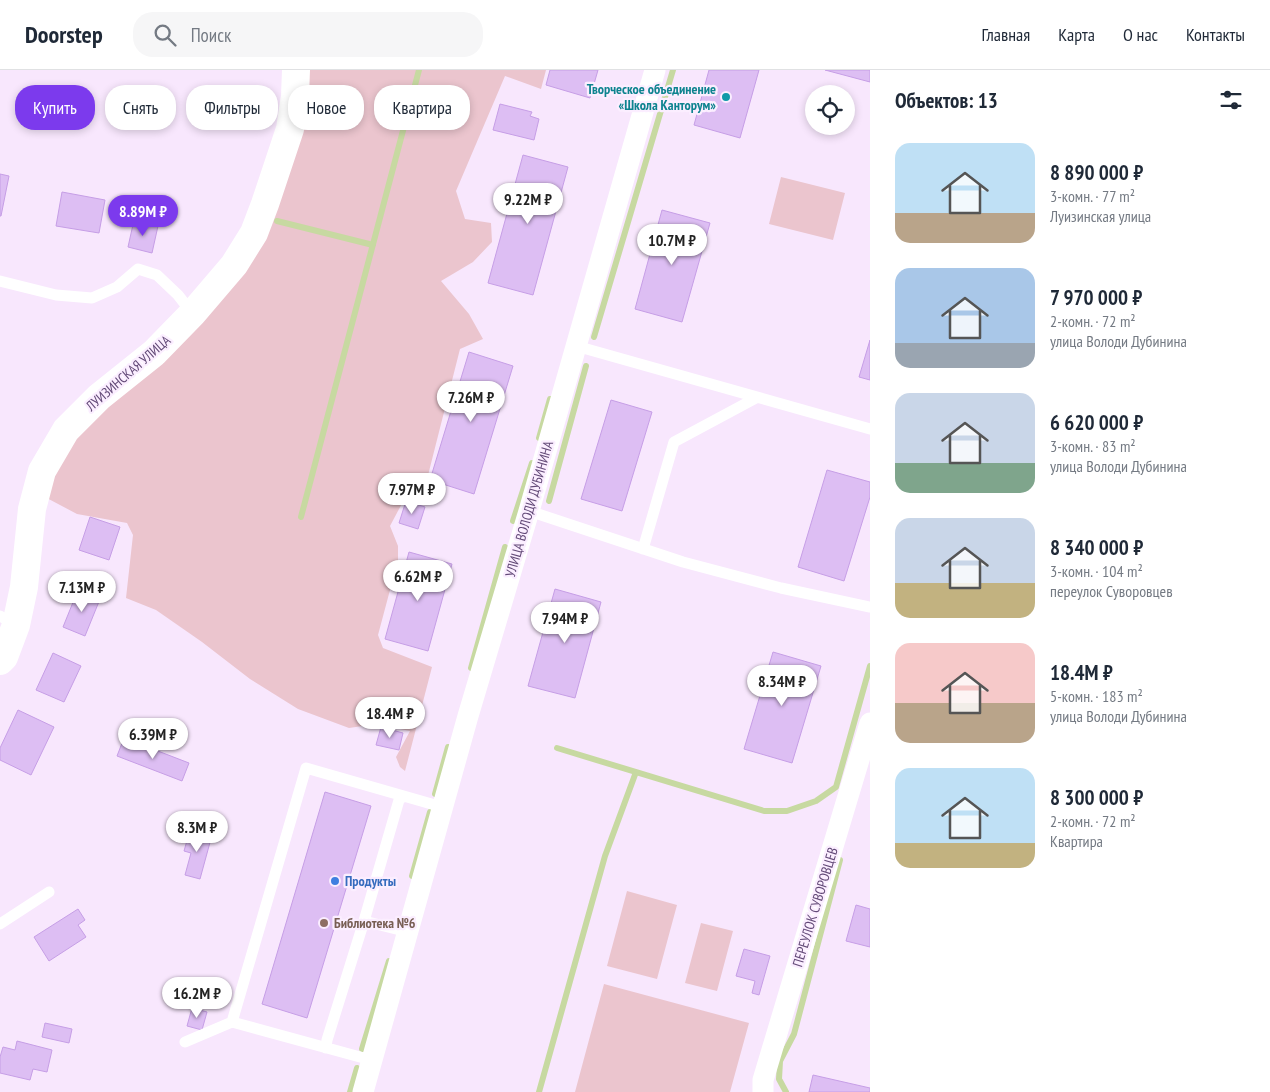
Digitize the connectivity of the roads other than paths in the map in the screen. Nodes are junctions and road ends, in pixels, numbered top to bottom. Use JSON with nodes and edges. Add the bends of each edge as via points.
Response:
{"nodes":[{"id":1,"x":296,"y":70,"type":"edge"},
{"id":2,"x":655,"y":70,"type":"edge"},
{"id":3,"x":0,"y":281,"type":"edge"},
{"id":4,"x":193,"y":314,"type":"junction"},
{"id":5,"x":576,"y":346,"type":"junction"},
{"id":6,"x":756,"y":398,"type":"junction"},
{"id":7,"x":870,"y":430,"type":"edge"},
{"id":8,"x":529,"y":511,"type":"junction"},
{"id":9,"x":643,"y":549,"type":"junction"},
{"id":10,"x":870,"y":607,"type":"edge"},
{"id":11,"x":8,"y":621,"type":"edge"},
{"id":12,"x":0,"y":661,"type":"edge"},
{"id":13,"x":870,"y":723,"type":"edge"},
{"id":14,"x":403,"y":796,"type":"junction"},
{"id":15,"x":442,"y":807,"type":"junction"},
{"id":16,"x":49,"y":892,"type":"dead end"},
{"id":17,"x":364,"y":921,"type":"junction"},
{"id":18,"x":0,"y":924,"type":"edge"},
{"id":19,"x":408,"y":932,"type":"junction"},
{"id":20,"x":232,"y":1022,"type":"junction"},
{"id":21,"x":185,"y":1042,"type":"dead end"},
{"id":22,"x":326,"y":1048,"type":"junction"},
{"id":23,"x":371,"y":1060,"type":"junction"},
{"id":24,"x":363,"y":1092,"type":"edge"},
{"id":25,"x":763,"y":1092,"type":"edge"}],
"edges":[{"from":1,"to":4,"type":"street","name":"ЛУИЗИНСКАЯ УЛИЦА","via":[[290,129],[254,233],[234,265]]},
{"from":2,"to":5,"type":"street","name":"УЛИЦА ВОЛОДИ ДУБИНИНА"},
{"from":3,"to":4,"type":"lane","via":[[56,295],[92,298],[117,287],[138,269],[157,275]]},
{"from":4,"to":11,"type":"street","name":"ЛУИЗИНСКАЯ УЛИЦА","via":[[154,353],[98,397],[66,430],[42,471],[32,510],[24,587]]},
{"from":5,"to":6,"type":"lane"},
{"from":5,"to":8,"type":"street","name":"УЛИЦА ВОЛОДИ ДУБИНИНА"},
{"from":6,"to":7,"type":"lane"},
{"from":6,"to":9,"type":"lane","via":[[674,442]]},
{"from":8,"to":9,"type":"lane"},
{"from":8,"to":15,"type":"street","name":"УЛИЦА ВОЛОДИ ДУБИНИНА"},
{"from":9,"to":10,"type":"lane","via":[[781,588]]},
{"from":11,"to":12,"type":"street","name":"ЛУИЗИНСКАЯ УЛИЦА","via":[[4,657]]},
{"from":13,"to":25,"type":"street","name":"ПЕРЕУЛОК СУВОРОВЦЕВ","via":[[763,1080]]},
{"from":14,"to":15,"type":"lane"},
{"from":14,"to":17,"type":"lane","via":[[399,800]]},
{"from":14,"to":20,"type":"lane","via":[[306,768]]},
{"from":15,"to":19,"type":"street","name":"УЛИЦА ВОЛОДИ ДУБИНИНА"},
{"from":16,"to":18,"type":"lane"},
{"from":17,"to":19,"type":"lane"},
{"from":17,"to":22,"type":"lane"},
{"from":19,"to":23,"type":"street","name":"УЛИЦА ВОЛОДИ ДУБИНИНА"},
{"from":20,"to":21,"type":"lane"},
{"from":20,"to":22,"type":"lane"},
{"from":22,"to":23,"type":"lane"},
{"from":23,"to":24,"type":"street","name":"УЛИЦА ВОЛОДИ ДУБИНИНА"}]}
